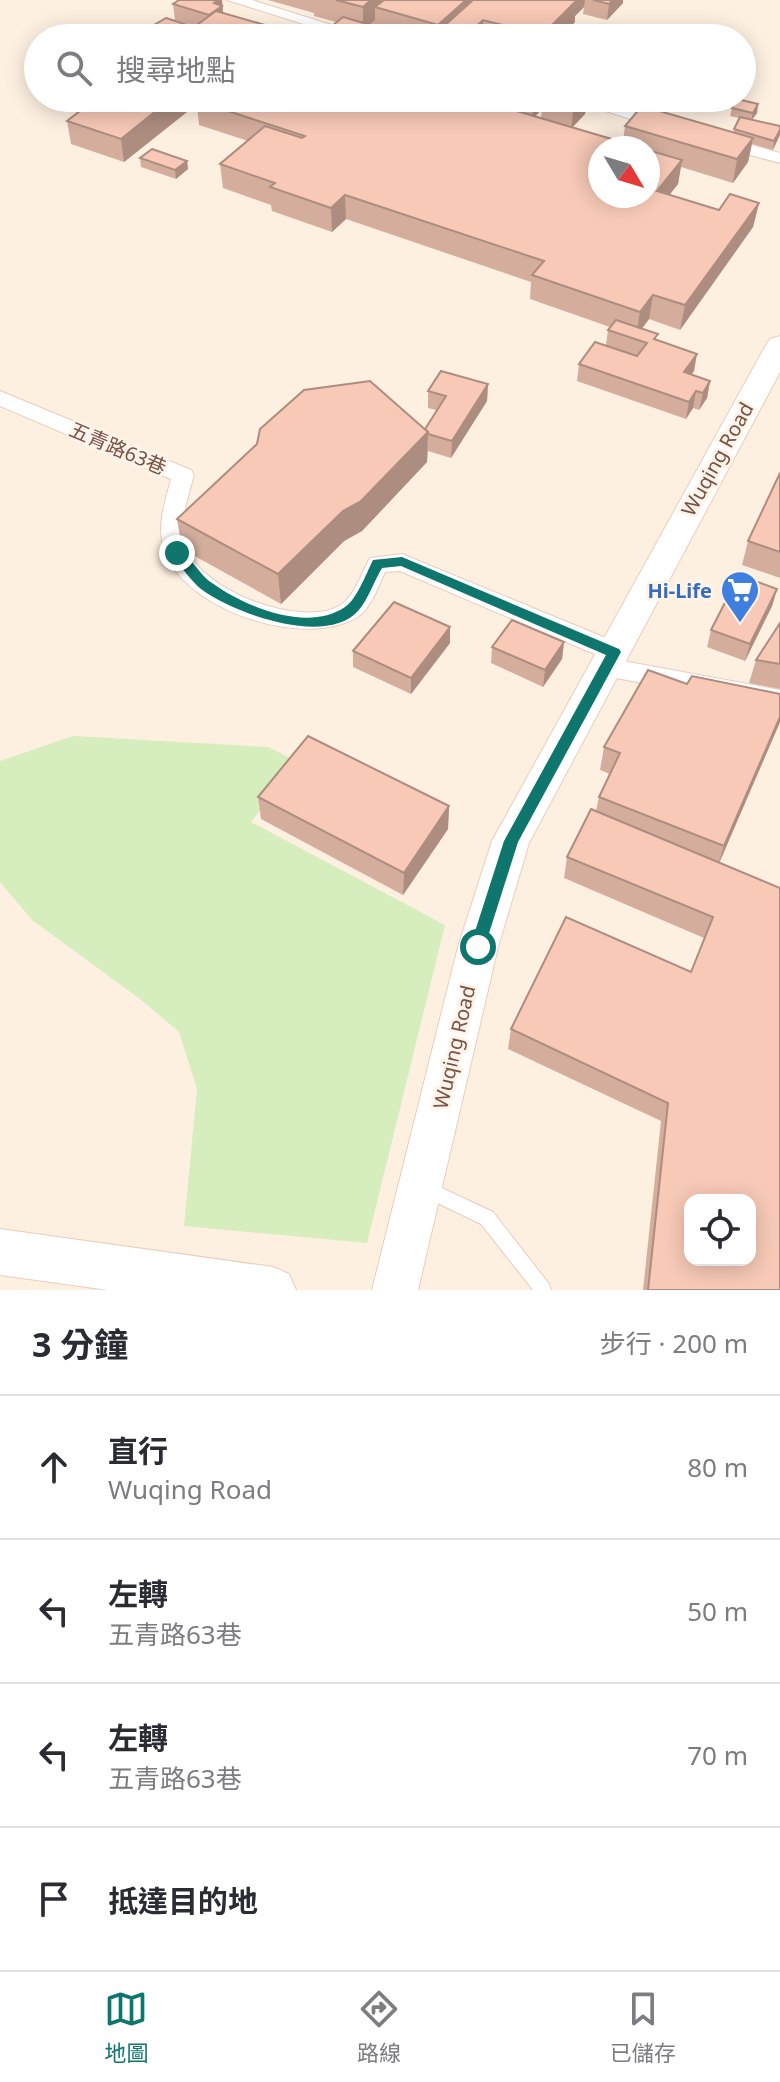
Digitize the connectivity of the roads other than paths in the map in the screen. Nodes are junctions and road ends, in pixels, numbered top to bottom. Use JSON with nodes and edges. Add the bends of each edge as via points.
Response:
{"nodes":[{"id":1,"x":235,"y":0,"type":"edge"},
{"id":2,"x":317,"y":24,"type":"edge"},
{"id":3,"x":621,"y":112,"type":"edge"},
{"id":4,"x":780,"y":158,"type":"edge"},
{"id":5,"x":780,"y":345,"type":"edge"},
{"id":6,"x":0,"y":398,"type":"edge"},
{"id":7,"x":610,"y":660,"type":"junction"},
{"id":8,"x":780,"y":700,"type":"edge"},
{"id":9,"x":421,"y":1186,"type":"junction"},
{"id":10,"x":0,"y":1252,"type":"edge"},
{"id":11,"x":273,"y":1290,"type":"edge"},
{"id":12,"x":395,"y":1290,"type":"edge"},
{"id":13,"x":543,"y":1290,"type":"edge"}],
"edges":[{"from":1,"to":2,"type":"street"},
{"from":3,"to":4,"type":"street"},
{"from":5,"to":7,"type":"street","name":"Wuqing Road"},
{"from":6,"to":7,"type":"street","name":"五青路63巷","via":[[183,475],[172,519],[177,553],[204,585],[241,606],[292,621],[334,619],[352,609],[378,564],[402,562]]},
{"from":7,"to":8,"type":"street"},
{"from":7,"to":9,"type":"street","name":"Wuqing Road","via":[[511,841],[478,947]]},
{"from":9,"to":12,"type":"street","name":"Wuqing Road"},
{"from":9,"to":13,"type":"lane","via":[[487,1218]]},
{"from":10,"to":11,"type":"street"}]}
